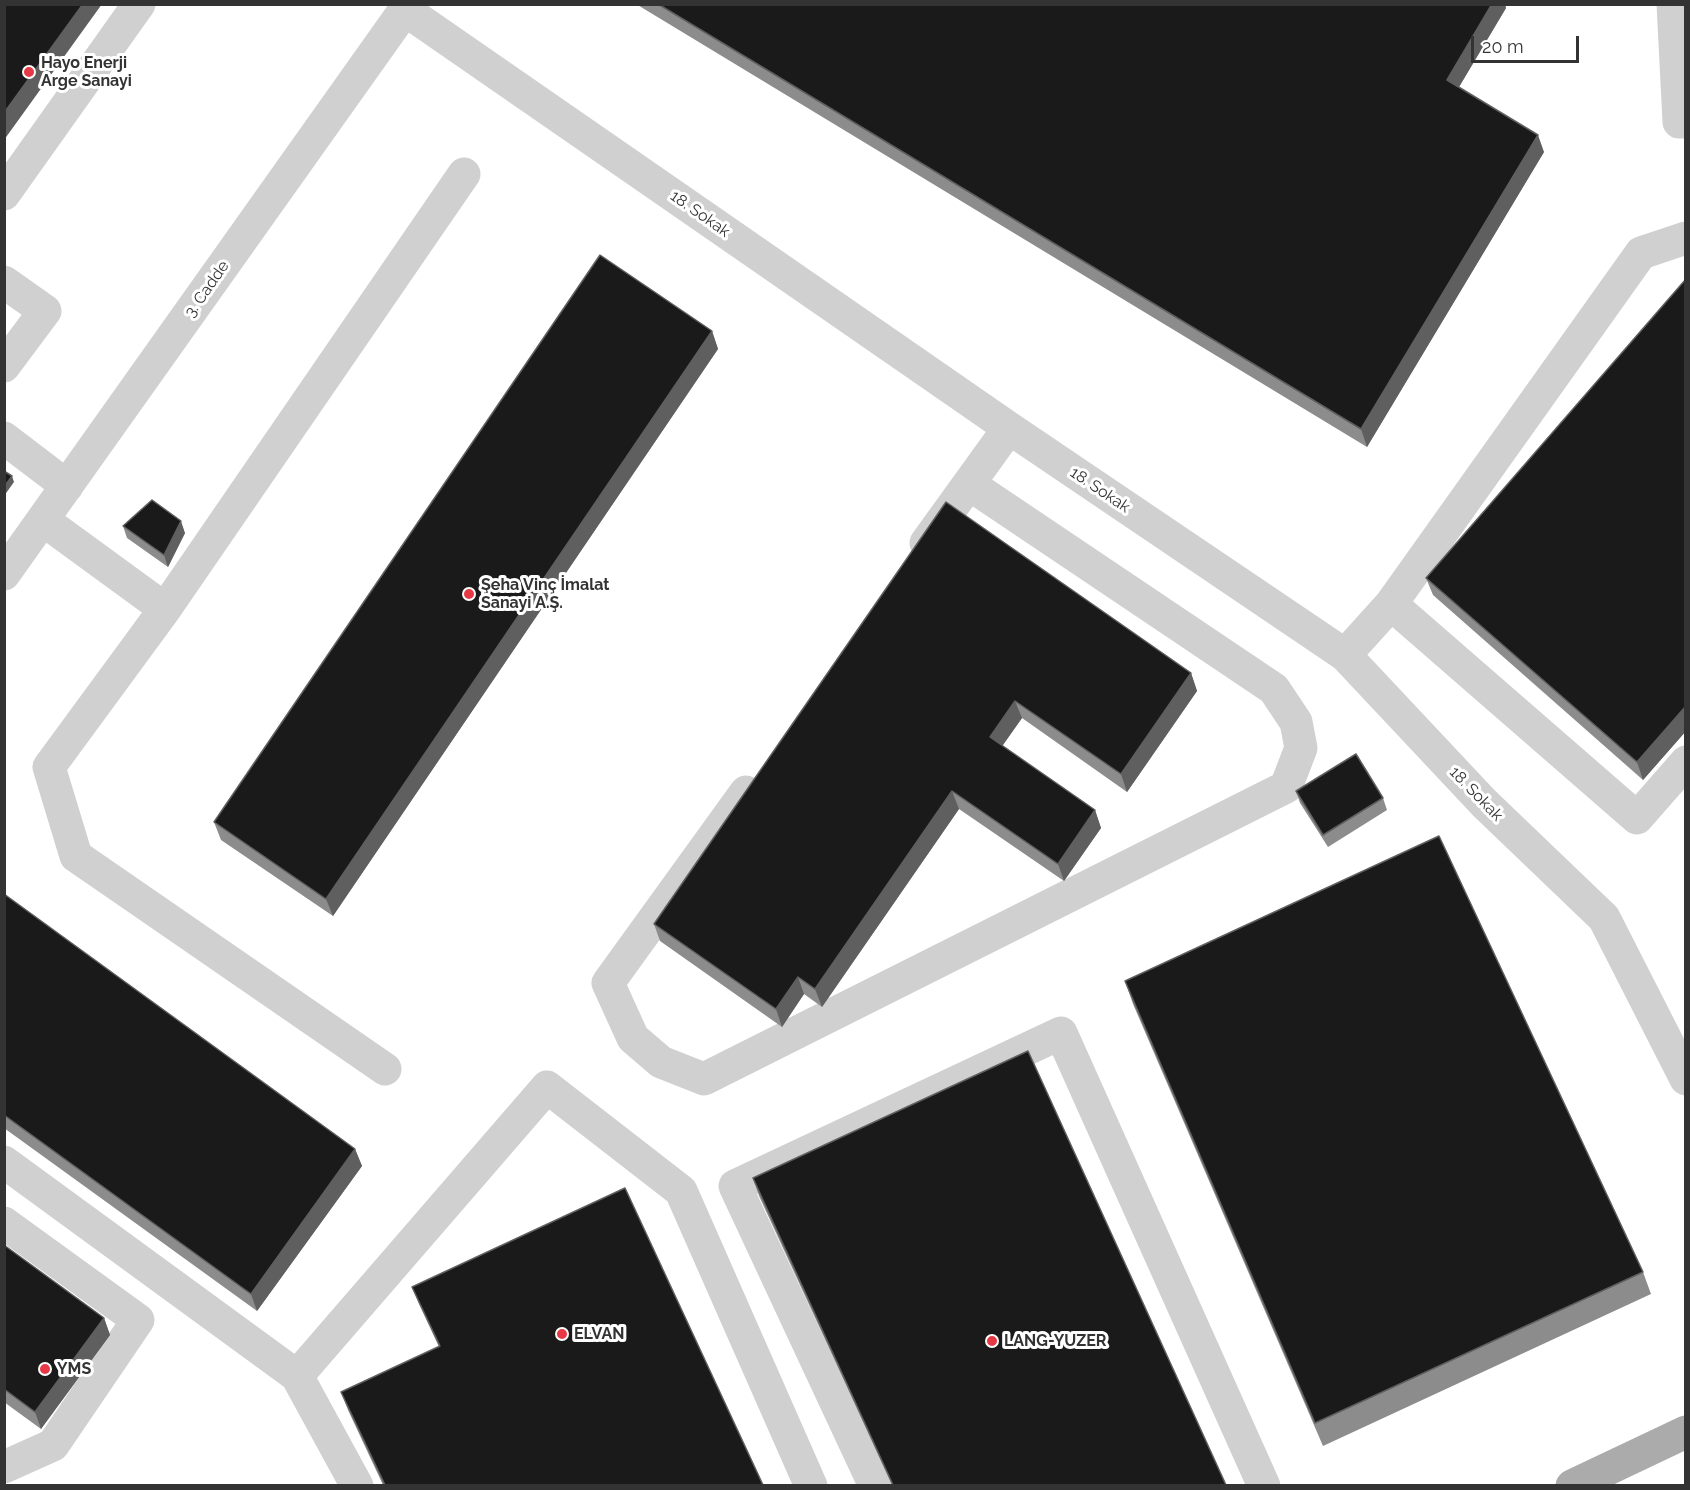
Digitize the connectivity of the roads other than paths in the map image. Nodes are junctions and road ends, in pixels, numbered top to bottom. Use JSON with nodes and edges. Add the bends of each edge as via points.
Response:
{"nodes":[{"id":1,"x":139,"y":4,"type":"edge"},
{"id":2,"x":1672,"y":4,"type":"edge"},
{"id":3,"x":407,"y":7,"type":"edge"},
{"id":4,"x":1686,"y":122,"type":"edge"},
{"id":5,"x":464,"y":174,"type":"dead end"},
{"id":6,"x":4,"y":194,"type":"edge"},
{"id":7,"x":1686,"y":238,"type":"edge"},
{"id":8,"x":4,"y":282,"type":"edge"},
{"id":9,"x":4,"y":366,"type":"edge"},
{"id":10,"x":1009,"y":428,"type":"junction"},
{"id":11,"x":4,"y":438,"type":"edge"},
{"id":12,"x":969,"y":484,"type":"junction"},
{"id":13,"x":67,"y":486,"type":"junction"},
{"id":14,"x":43,"y":520,"type":"junction"},
{"id":15,"x":9,"y":560,"type":"edge"},
{"id":16,"x":906,"y":570,"type":"edge"},
{"id":17,"x":1391,"y":604,"type":"junction"},
{"id":18,"x":165,"y":609,"type":"junction"},
{"id":19,"x":1345,"y":655,"type":"junction"},
{"id":20,"x":1686,"y":762,"type":"edge"},
{"id":21,"x":761,"y":772,"type":"edge"},
{"id":22,"x":385,"y":1069,"type":"dead end"},
{"id":23,"x":1686,"y":1079,"type":"edge"},
{"id":24,"x":4,"y":1161,"type":"edge"},
{"id":25,"x":4,"y":1223,"type":"edge"},
{"id":26,"x":297,"y":1376,"type":"junction"},
{"id":27,"x":1686,"y":1432,"type":"edge"},
{"id":28,"x":4,"y":1467,"type":"edge"},
{"id":29,"x":357,"y":1485,"type":"edge"},
{"id":30,"x":811,"y":1485,"type":"edge"},
{"id":31,"x":875,"y":1485,"type":"edge"},
{"id":32,"x":1264,"y":1485,"type":"edge"},
{"id":33,"x":1572,"y":1485,"type":"edge"}],
"edges":[{"from":1,"to":6,"type":"street"},
{"from":2,"to":4,"type":"street","via":[[1679,122]]},
{"from":3,"to":10,"type":"street","name":"18. Sokak"},
{"from":3,"to":13,"type":"street","name":"3. Cadde"},
{"from":5,"to":18,"type":"street"},
{"from":7,"to":17,"type":"street","via":[[1641,253]]},
{"from":8,"to":9,"type":"street","via":[[45,311]]},
{"from":10,"to":12,"type":"street"},
{"from":10,"to":19,"type":"street","name":"18. Sokak"},
{"from":11,"to":13,"type":"street"},
{"from":12,"to":16,"type":"street"},
{"from":12,"to":21,"type":"street","via":[[1274,689],[1296,722],[1301,748],[1286,788],[704,1079],[662,1062],[633,1038],[608,983]]},
{"from":13,"to":14,"type":"street","name":"3. Cadde"},
{"from":14,"to":15,"type":"street","name":"3. Cadde"},
{"from":14,"to":18,"type":"street"},
{"from":17,"to":19,"type":"street"},
{"from":17,"to":20,"type":"street","via":[[1637,818]]},
{"from":18,"to":22,"type":"street","via":[[49,767],[76,856]]},
{"from":19,"to":23,"type":"street","name":"18. Sokak","via":[[1484,803],[1604,918]]},
{"from":24,"to":26,"type":"street"},
{"from":25,"to":28,"type":"street","via":[[138,1320],[53,1445]]},
{"from":26,"to":29,"type":"street"},
{"from":26,"to":30,"type":"street","via":[[547,1088],[681,1191]]},
{"from":27,"to":33,"type":"main road"},
{"from":31,"to":32,"type":"street","via":[[735,1186],[1061,1033]]}]}
